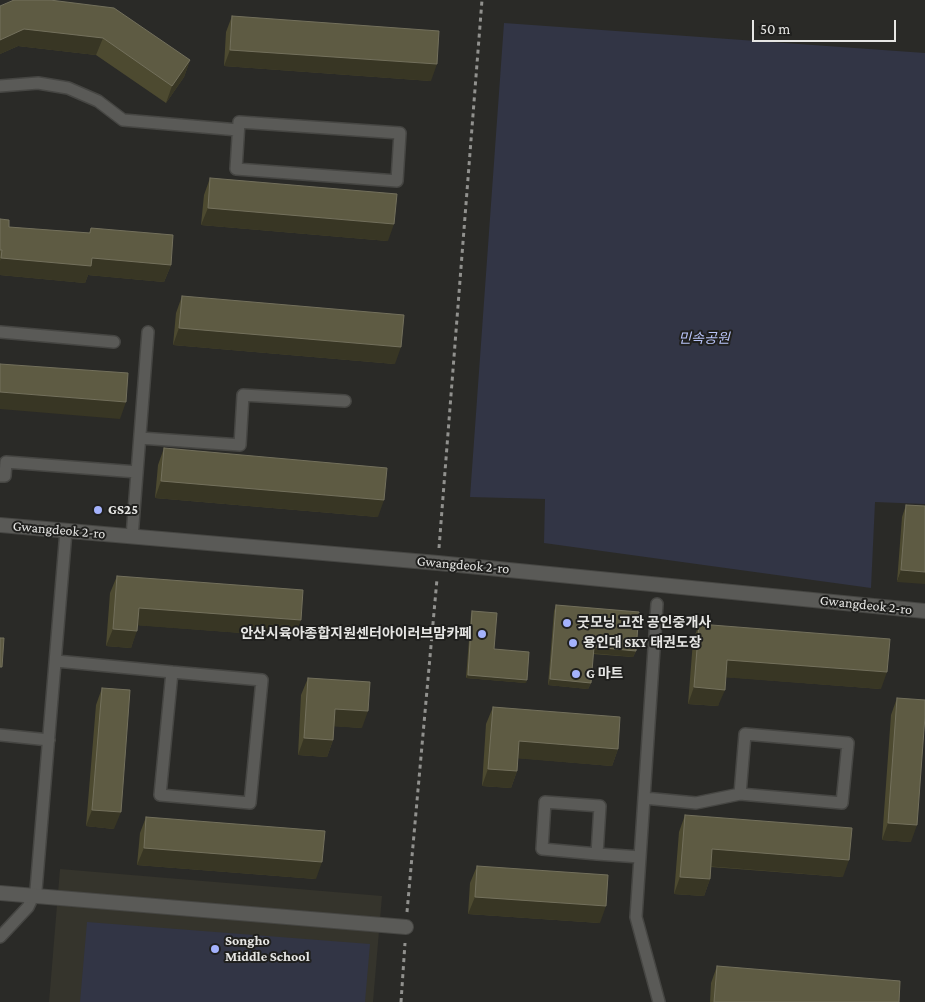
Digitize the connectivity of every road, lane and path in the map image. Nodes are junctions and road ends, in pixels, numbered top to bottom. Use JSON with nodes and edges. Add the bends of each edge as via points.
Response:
{"nodes":[{"id":1,"x":482,"y":0,"type":"edge"},
{"id":2,"x":0,"y":86,"type":"edge"},
{"id":3,"x":238,"y":130,"type":"junction"},
{"id":4,"x":0,"y":332,"type":"edge"},
{"id":5,"x":148,"y":332,"type":"dead end"},
{"id":6,"x":114,"y":342,"type":"dead end"},
{"id":7,"x":345,"y":401,"type":"dead end"},
{"id":8,"x":140,"y":438,"type":"junction"},
{"id":9,"x":137,"y":472,"type":"junction"},
{"id":10,"x":0,"y":476,"type":"edge"},
{"id":11,"x":0,"y":525,"type":"edge"},
{"id":12,"x":66,"y":531,"type":"junction"},
{"id":13,"x":132,"y":536,"type":"junction"},
{"id":14,"x":438,"y":563,"type":"junction"},
{"id":15,"x":657,"y":604,"type":"dead end"},
{"id":16,"x":925,"y":610,"type":"edge"},
{"id":17,"x":56,"y":662,"type":"junction"},
{"id":18,"x":172,"y":672,"type":"junction"},
{"id":19,"x":0,"y":736,"type":"edge"},
{"id":20,"x":49,"y":740,"type":"junction"},
{"id":21,"x":740,"y":794,"type":"junction"},
{"id":22,"x":644,"y":798,"type":"junction"},
{"id":23,"x":597,"y":854,"type":"junction"},
{"id":24,"x":640,"y":857,"type":"junction"},
{"id":25,"x":0,"y":893,"type":"edge"},
{"id":26,"x":34,"y":896,"type":"junction"},
{"id":27,"x":406,"y":926,"type":"junction"},
{"id":28,"x":0,"y":938,"type":"edge"},
{"id":29,"x":401,"y":1002,"type":"edge"},
{"id":30,"x":660,"y":1002,"type":"edge"}],
"edges":[{"from":1,"to":14,"type":"path"},
{"from":2,"to":3,"type":"lane","via":[[38,83],[68,88],[98,102],[123,120]]},
{"from":3,"to":3,"type":"lane","via":[[239,122],[400,134],[397,181],[236,169]]},
{"from":4,"to":6,"type":"lane"},
{"from":5,"to":8,"type":"lane"},
{"from":7,"to":8,"type":"lane","via":[[243,395],[240,445]]},
{"from":8,"to":9,"type":"lane"},
{"from":9,"to":10,"type":"lane","via":[[6,462],[5,476]]},
{"from":9,"to":13,"type":"lane"},
{"from":11,"to":12,"type":"street","name":"Gwangdeok 2-ro"},
{"from":12,"to":13,"type":"street","name":"Gwangdeok 2-ro"},
{"from":12,"to":17,"type":"lane"},
{"from":13,"to":14,"type":"street","name":"Gwangdeok 2-ro"},
{"from":14,"to":16,"type":"street","name":"Gwangdeok 2-ro"},
{"from":14,"to":27,"type":"path"},
{"from":15,"to":22,"type":"lane"},
{"from":17,"to":18,"type":"lane"},
{"from":17,"to":20,"type":"lane"},
{"from":18,"to":18,"type":"lane","via":[[160,795],[250,803],[262,680]]},
{"from":19,"to":20,"type":"lane"},
{"from":20,"to":26,"type":"lane"},
{"from":21,"to":21,"type":"lane","via":[[842,803],[848,743],[745,734]]},
{"from":21,"to":22,"type":"lane","via":[[696,803]]},
{"from":22,"to":24,"type":"lane"},
{"from":23,"to":23,"type":"lane","via":[[542,849],[545,802],[600,806]]},
{"from":23,"to":24,"type":"lane"},
{"from":24,"to":30,"type":"lane","via":[[636,917]]},
{"from":25,"to":26,"type":"street"},
{"from":26,"to":27,"type":"street"},
{"from":26,"to":28,"type":"lane"},
{"from":27,"to":29,"type":"path"}]}
